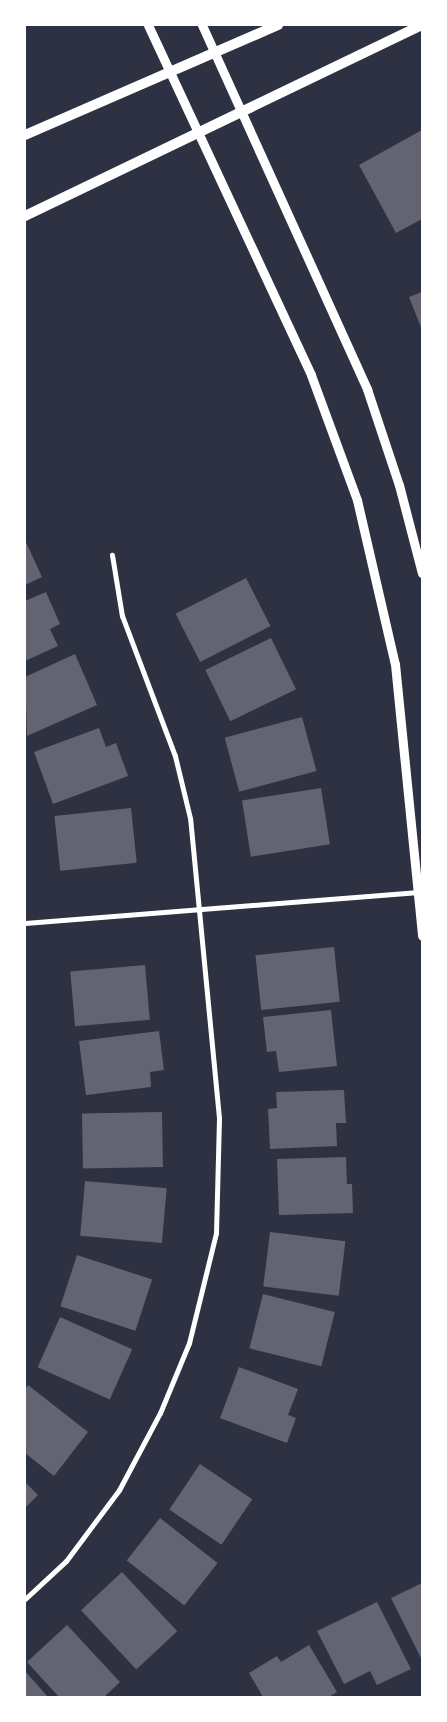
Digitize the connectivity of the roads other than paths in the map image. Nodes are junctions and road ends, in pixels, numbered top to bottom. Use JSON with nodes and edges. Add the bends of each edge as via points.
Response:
{"nodes":[{"id":1,"x":148,"y":25,"type":"edge"},
{"id":2,"x":202,"y":25,"type":"edge"},
{"id":3,"x":278,"y":25,"type":"edge"},
{"id":4,"x":422,"y":25,"type":"edge"},
{"id":5,"x":215,"y":52,"type":"junction"},
{"id":6,"x":172,"y":73,"type":"junction"},
{"id":7,"x":242,"y":111,"type":"junction"},
{"id":8,"x":199,"y":133,"type":"junction"},
{"id":9,"x":25,"y":135,"type":"edge"},
{"id":10,"x":25,"y":216,"type":"edge"},
{"id":11,"x":112,"y":555,"type":"dead end"},
{"id":12,"x":422,"y":573,"type":"edge"},
{"id":13,"x":420,"y":892,"type":"edge"},
{"id":14,"x":200,"y":909,"type":"junction"},
{"id":15,"x":25,"y":923,"type":"edge"},
{"id":16,"x":422,"y":936,"type":"edge"},
{"id":17,"x":25,"y":1599,"type":"edge"}],
"edges":[{"from":1,"to":6,"type":"street"},
{"from":2,"to":5,"type":"street"},
{"from":3,"to":5,"type":"main road"},
{"from":4,"to":7,"type":"main road"},
{"from":5,"to":6,"type":"main road"},
{"from":5,"to":7,"type":"street"},
{"from":6,"to":8,"type":"street"},
{"from":6,"to":9,"type":"main road","via":[[144,81]]},
{"from":7,"to":8,"type":"main road"},
{"from":7,"to":12,"type":"street","via":[[367,389],[399,484]]},
{"from":8,"to":10,"type":"main road"},
{"from":8,"to":13,"type":"street","via":[[311,374],[357,500],[395,664]]},
{"from":11,"to":14,"type":"street","via":[[122,616],[175,756],[190,818]]},
{"from":13,"to":14,"type":"street"},
{"from":13,"to":16,"type":"street"},
{"from":14,"to":15,"type":"street"},
{"from":14,"to":17,"type":"street","via":[[219,1118],[217,1214],[216,1234],[189,1343],[160,1413],[119,1490],[66,1561]]}]}
